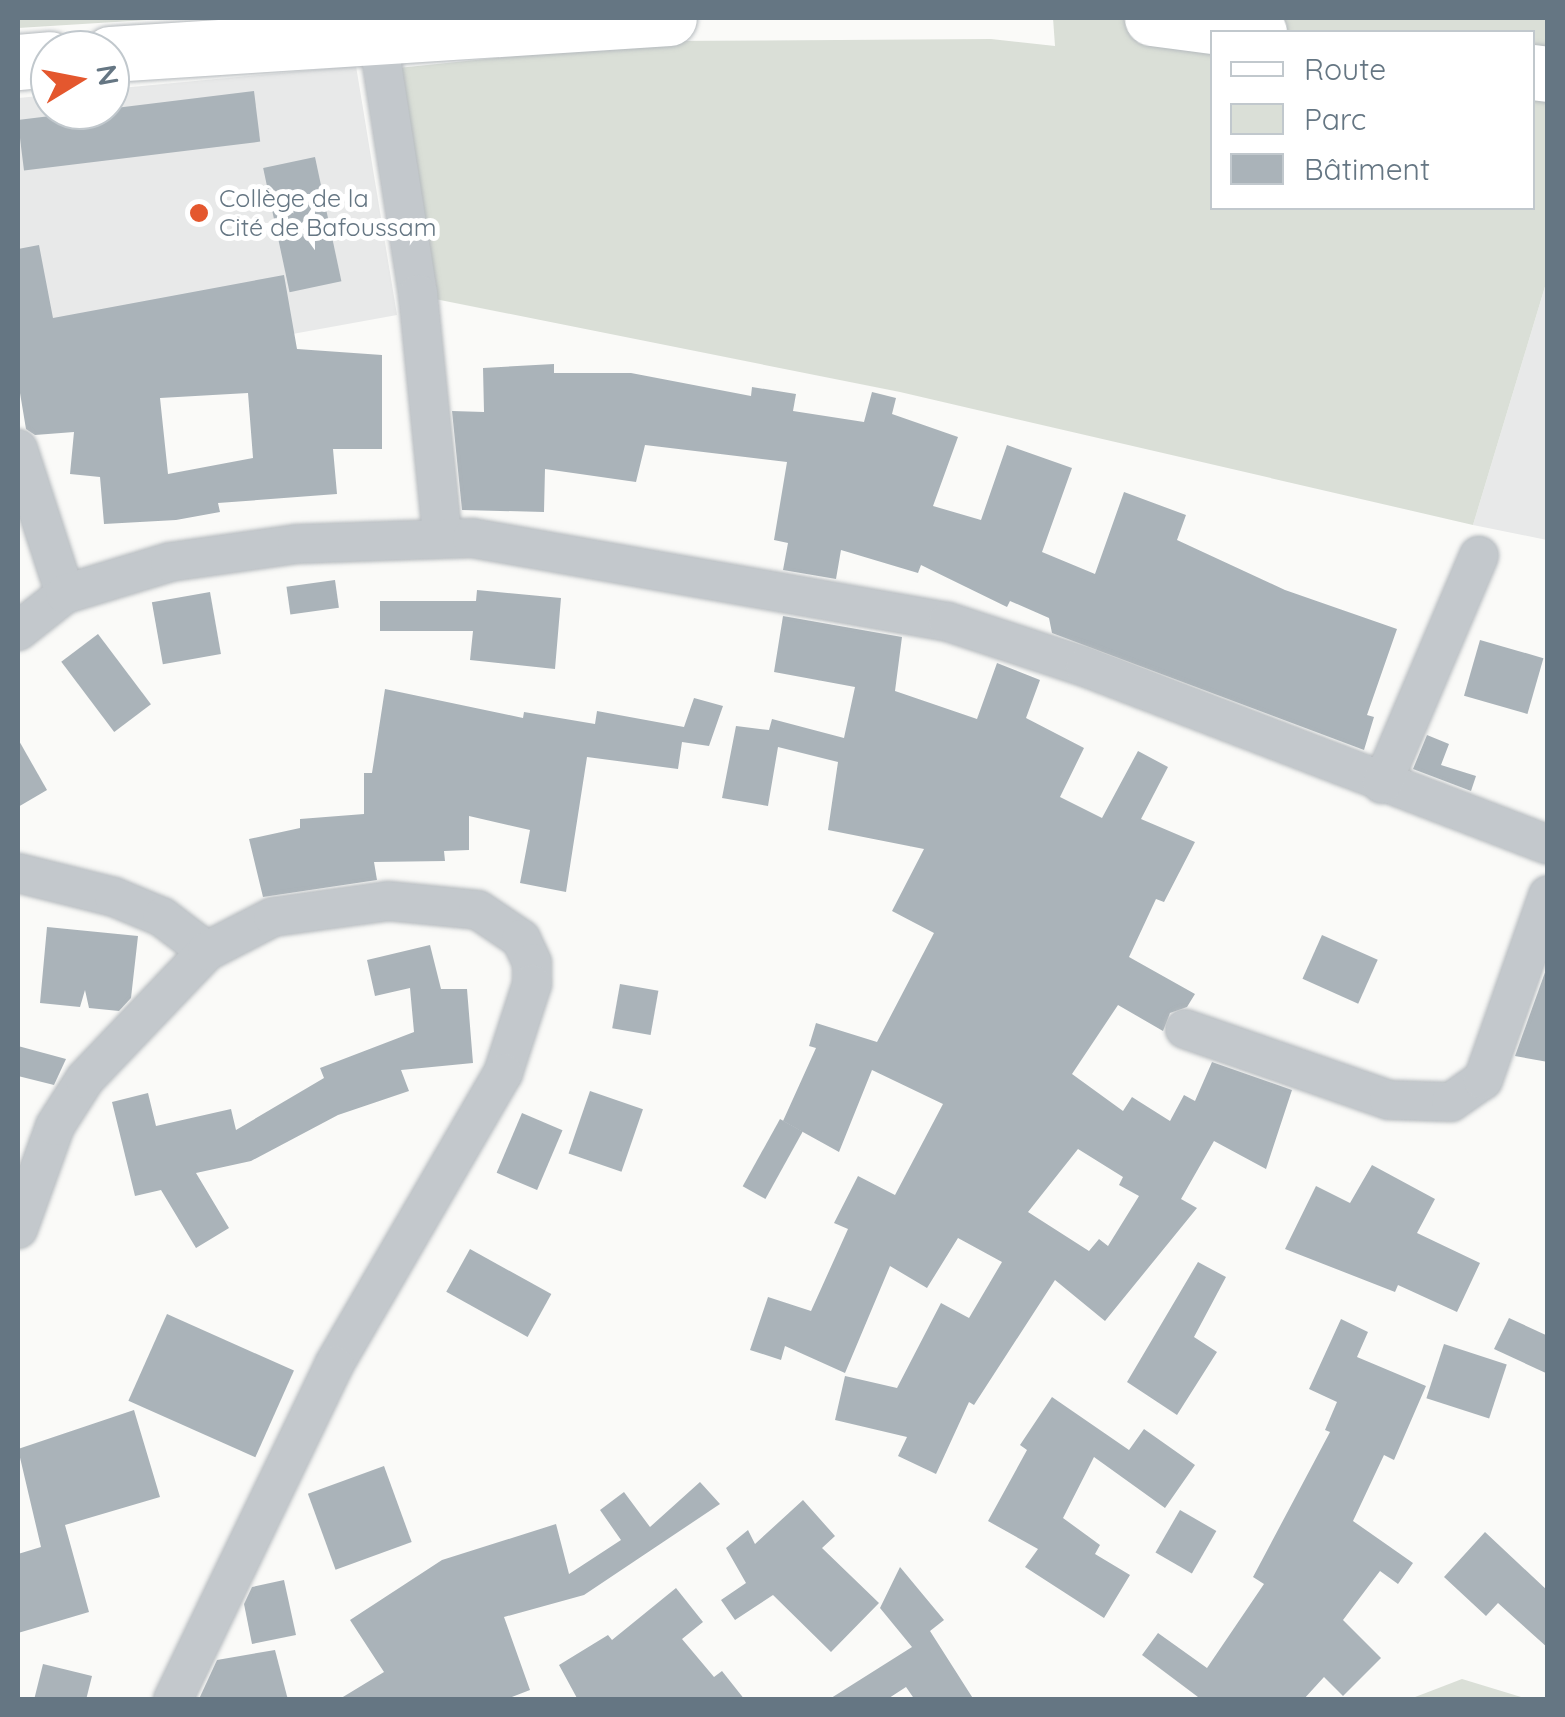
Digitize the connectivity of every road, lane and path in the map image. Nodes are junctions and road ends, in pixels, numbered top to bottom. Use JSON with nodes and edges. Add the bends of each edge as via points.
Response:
{"nodes":[{"id":1,"x":669,"y":18,"type":"edge"},
{"id":2,"x":1152,"y":18,"type":"edge"},
{"id":3,"x":1244,"y":30,"type":"edge"},
{"id":4,"x":376,"y":32,"type":"junction"},
{"id":5,"x":130,"y":52,"type":"edge"},
{"id":6,"x":18,"y":448,"type":"edge"},
{"id":7,"x":442,"y":536,"type":"junction"},
{"id":8,"x":1479,"y":556,"type":"dead end"},
{"id":9,"x":65,"y":594,"type":"junction"},
{"id":10,"x":18,"y":631,"type":"edge"},
{"id":11,"x":1382,"y":784,"type":"junction"},
{"id":12,"x":1548,"y":844,"type":"edge"},
{"id":13,"x":18,"y":873,"type":"edge"},
{"id":14,"x":1548,"y":895,"type":"edge"},
{"id":15,"x":207,"y":951,"type":"junction"},
{"id":16,"x":1185,"y":1029,"type":"dead end"},
{"id":17,"x":18,"y":1229,"type":"edge"},
{"id":18,"x":173,"y":1700,"type":"edge"}],
"edges":[{"from":1,"to":4,"type":"main road"},
{"from":2,"to":3,"type":"main road"},
{"from":4,"to":5,"type":"main road"},
{"from":4,"to":7,"type":"street","via":[[418,294]]},
{"from":6,"to":9,"type":"street"},
{"from":7,"to":9,"type":"street","via":[[270,546],[170,562]]},
{"from":7,"to":11,"type":"street","via":[[948,622],[1085,667]]},
{"from":8,"to":11,"type":"street"},
{"from":9,"to":10,"type":"street"},
{"from":11,"to":12,"type":"street"},
{"from":13,"to":15,"type":"street","via":[[162,916]]},
{"from":14,"to":16,"type":"street","via":[[1483,1080],[1451,1102],[1389,1100]]},
{"from":15,"to":17,"type":"street","via":[[143,1011],[77,1090],[55,1126]]},
{"from":15,"to":18,"type":"street","via":[[272,917],[320,908],[388,901],[478,910],[520,939],[532,962],[532,984],[489,1102],[334,1364]]}]}
